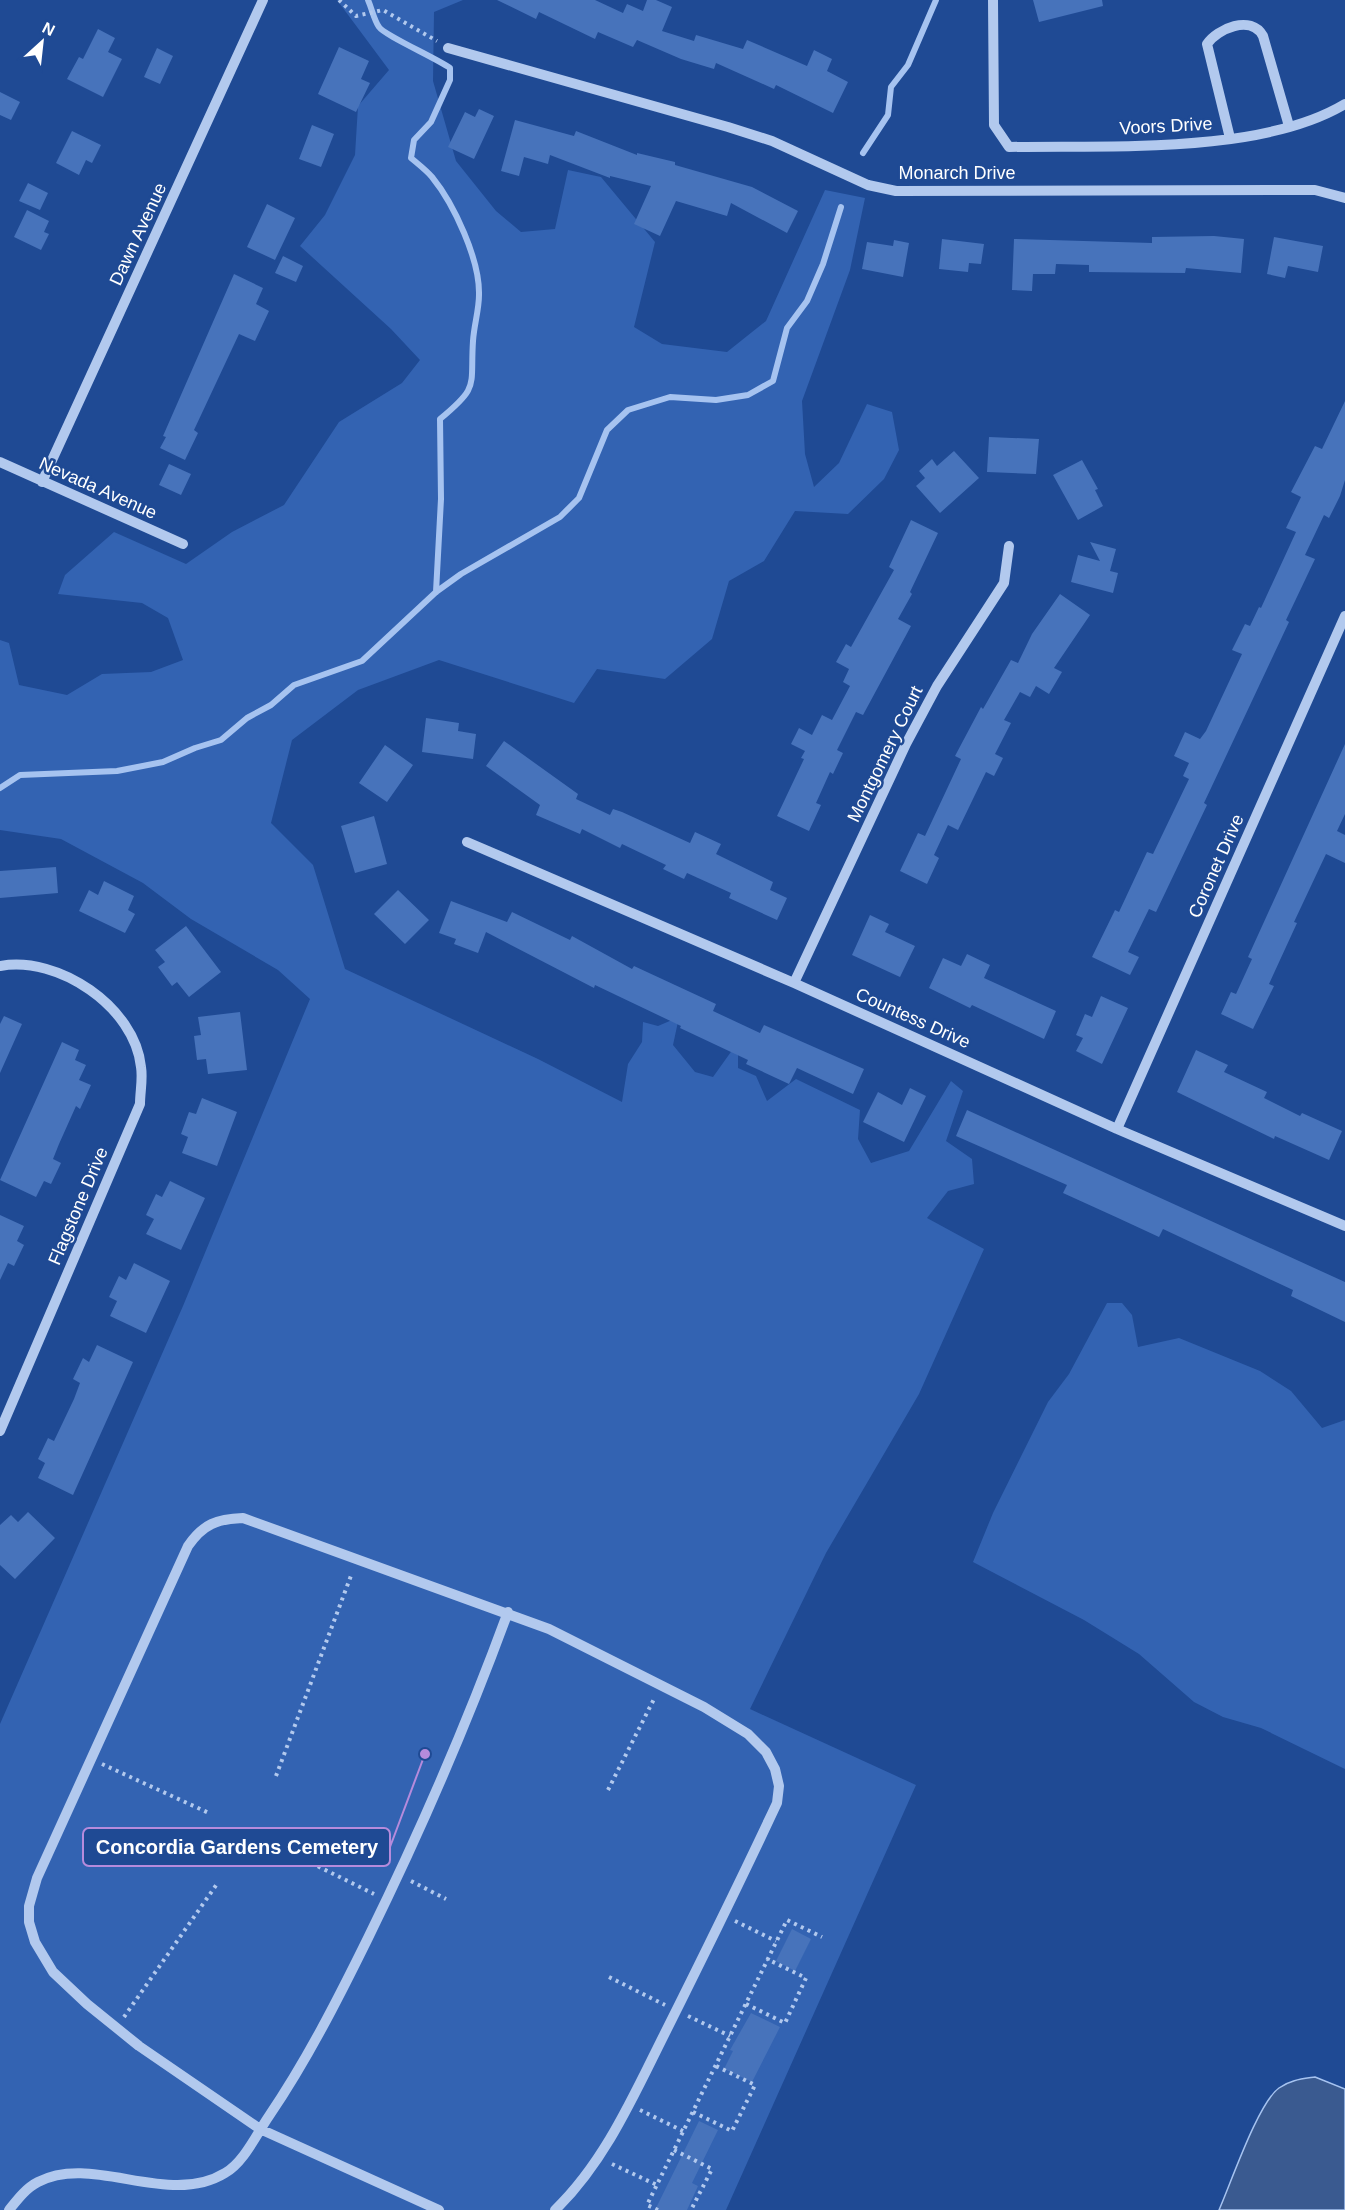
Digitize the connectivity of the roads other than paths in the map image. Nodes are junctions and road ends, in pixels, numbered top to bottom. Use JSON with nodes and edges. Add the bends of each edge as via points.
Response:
{"nodes":[{"id":1,"x":263,"y":0,"type":"edge"},
{"id":2,"x":993,"y":0,"type":"edge"},
{"id":3,"x":448,"y":48,"type":"road end"},
{"id":4,"x":1345,"y":104,"type":"edge"},
{"id":5,"x":1289,"y":126,"type":"junction"},
{"id":6,"x":1230,"y":138,"type":"junction"},
{"id":7,"x":1345,"y":198,"type":"edge"},
{"id":8,"x":0,"y":462,"type":"edge"},
{"id":9,"x":42,"y":482,"type":"junction"},
{"id":10,"x":183,"y":544,"type":"dead end"},
{"id":11,"x":1009,"y":546,"type":"dead end"},
{"id":12,"x":1345,"y":616,"type":"edge"},
{"id":13,"x":467,"y":842,"type":"dead end"},
{"id":14,"x":0,"y":966,"type":"edge"},
{"id":15,"x":794,"y":982,"type":"junction"},
{"id":16,"x":1117,"y":1129,"type":"junction"},
{"id":17,"x":1345,"y":1226,"type":"edge"},
{"id":18,"x":0,"y":1431,"type":"edge"},
{"id":19,"x":508,"y":1612,"type":"junction"},
{"id":20,"x":260,"y":2129,"type":"junction"},
{"id":21,"x":9,"y":2210,"type":"edge"},
{"id":22,"x":439,"y":2210,"type":"edge"},
{"id":23,"x":555,"y":2210,"type":"edge"}],
"edges":[{"from":1,"to":9,"type":"street","name":"Dawn Avenue"},
{"from":2,"to":6,"type":"street","name":"Voors Drive","via":[[994,125],[1009,147],[1204,143]]},
{"from":3,"to":7,"type":"street","name":"Monarch Drive","via":[[772,141],[868,185],[897,191],[1314,190]]},
{"from":4,"to":5,"type":"street","name":"Voors Drive"},
{"from":5,"to":6,"type":"street","name":"Voors Drive"},
{"from":5,"to":6,"type":"street","via":[[1263,36],[1252,26],[1233,26],[1214,34],[1207,44]]},
{"from":8,"to":9,"type":"street","name":"Nevada Avenue"},
{"from":9,"to":10,"type":"street","name":"Nevada Avenue"},
{"from":11,"to":15,"type":"street","name":"Montgomery Court","via":[[1004,583],[906,744]]},
{"from":12,"to":16,"type":"street","name":"Coronet Drive"},
{"from":13,"to":15,"type":"street","name":"Countess Drive"},
{"from":14,"to":18,"type":"street","name":"Flagstone Drive","via":[[55,970],[101,996],[130,1032],[141,1066],[140,1104]]},
{"from":15,"to":16,"type":"street","name":"Countess Drive"},
{"from":16,"to":17,"type":"street","name":"Countess Drive"},
{"from":19,"to":20,"type":"street","via":[[454,1752],[399,1876],[339,1996]]},
{"from":19,"to":20,"type":"street","via":[[243,1518],[210,1523],[198,1531],[188,1546],[37,1878],[29,1922],[35,1942],[53,1972],[117,2028]]},
{"from":19,"to":23,"type":"street","via":[[661,1684],[748,1734],[766,1752],[779,1786],[777,1803],[628,2105],[598,2157]]},
{"from":20,"to":21,"type":"street","via":[[240,2159],[226,2173],[210,2180],[165,2184],[59,2175],[37,2182]]},
{"from":20,"to":22,"type":"street"}]}
